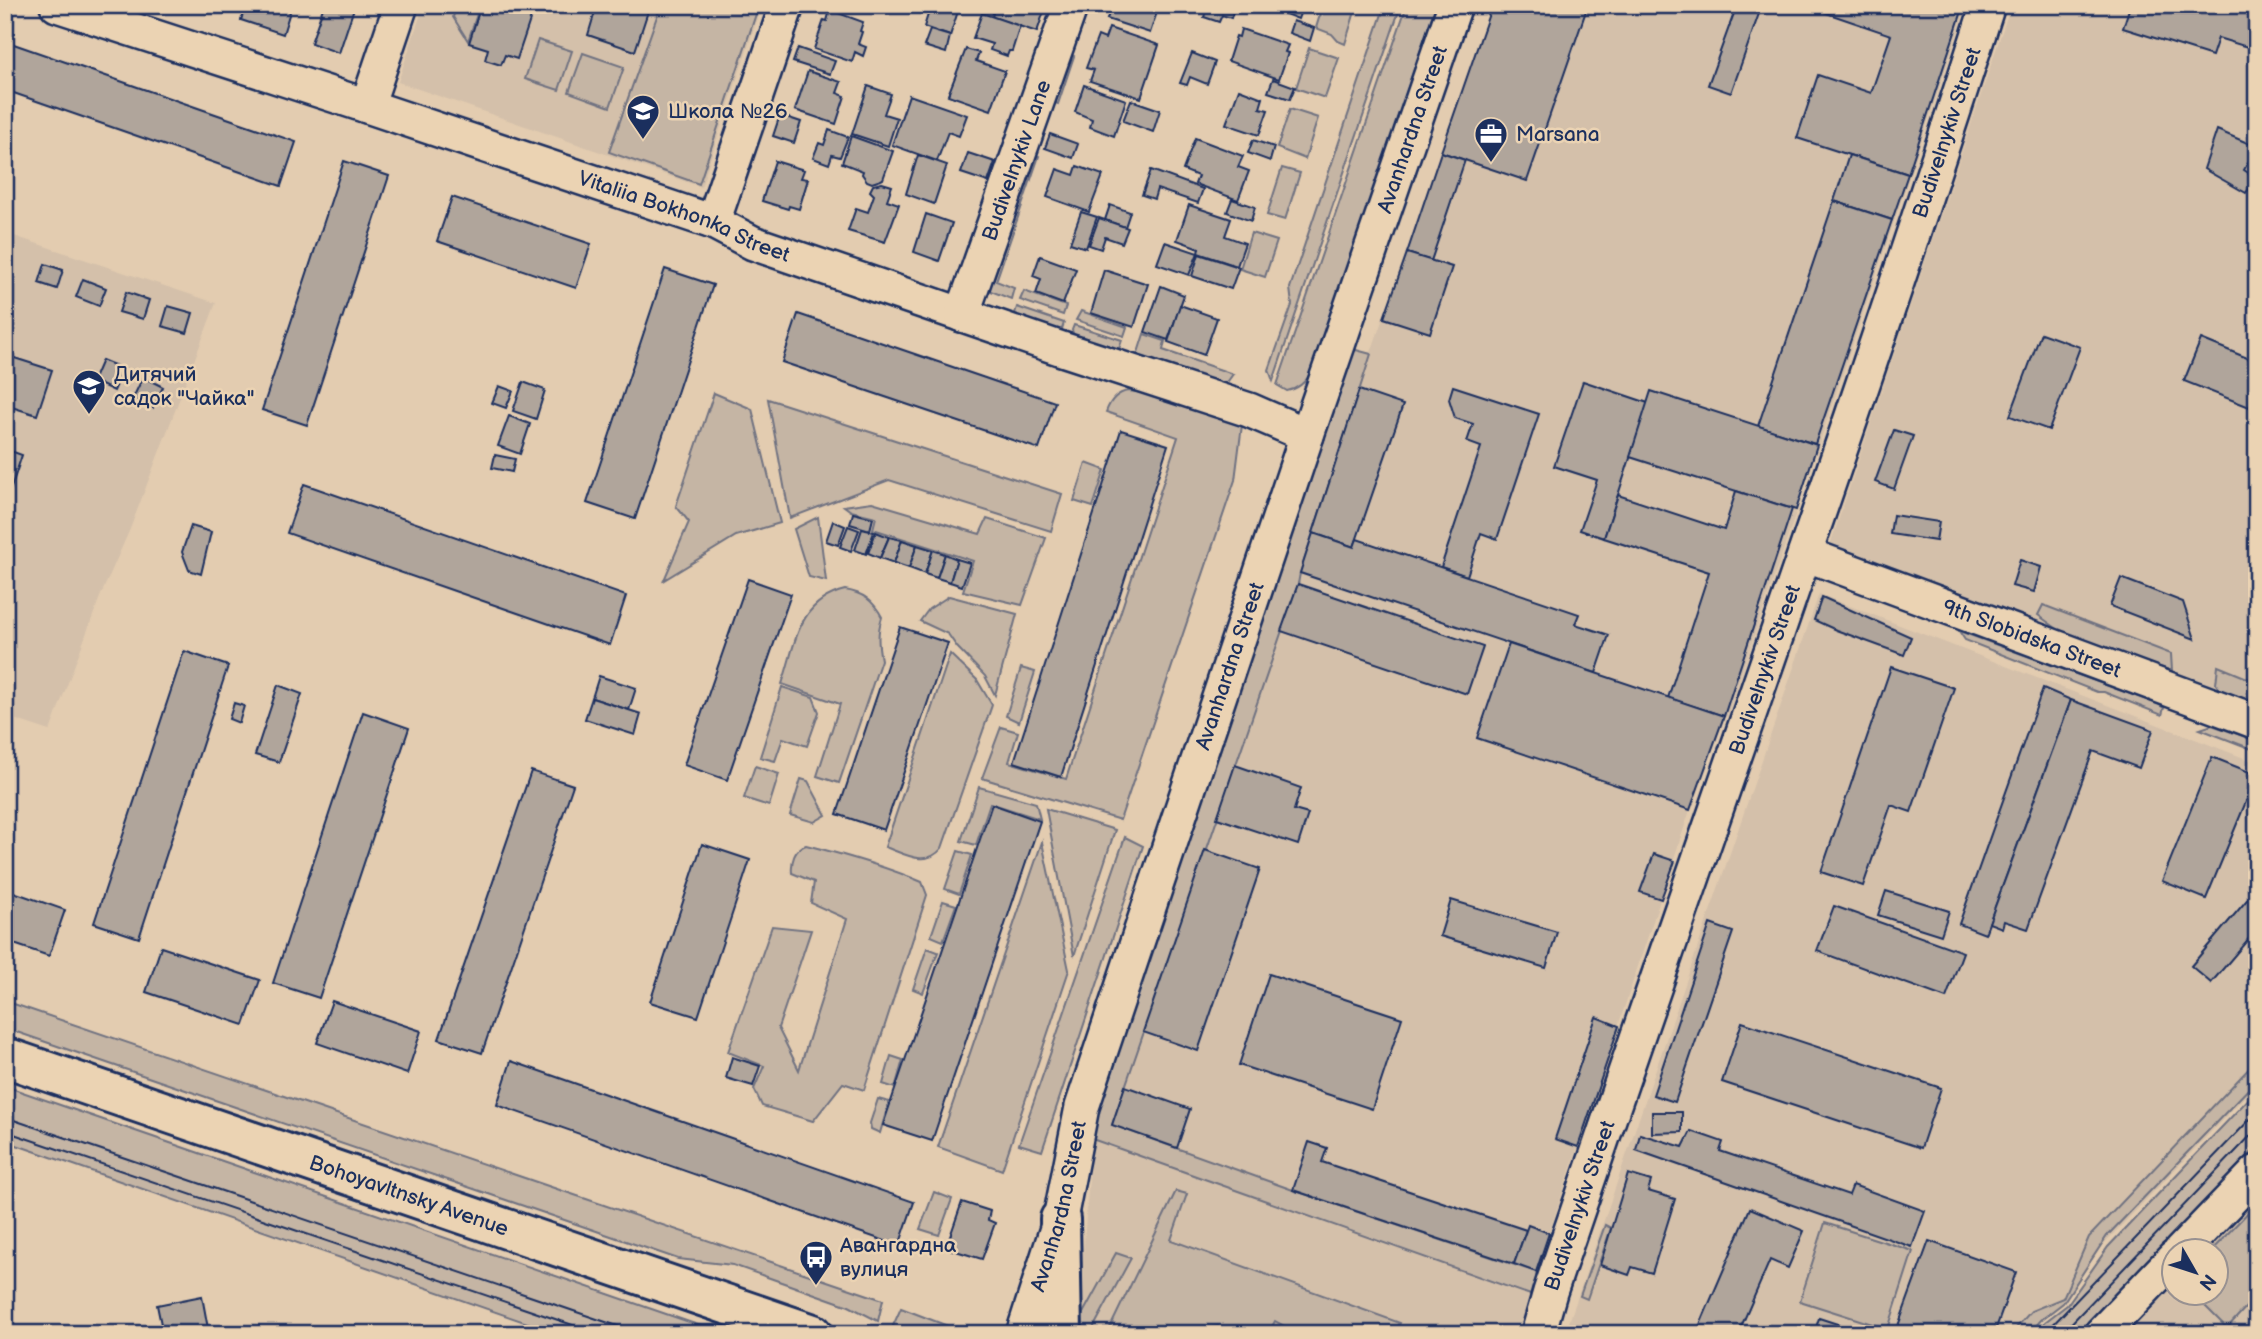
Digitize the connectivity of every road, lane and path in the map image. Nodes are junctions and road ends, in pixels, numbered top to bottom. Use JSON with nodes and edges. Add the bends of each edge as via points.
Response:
{"nodes":[{"id":1,"x":57,"y":5,"type":"edge"},
{"id":2,"x":401,"y":5,"type":"edge"},
{"id":3,"x":787,"y":5,"type":"edge"},
{"id":4,"x":1071,"y":5,"type":"edge"},
{"id":5,"x":1455,"y":5,"type":"edge"},
{"id":6,"x":1988,"y":5,"type":"edge"},
{"id":7,"x":131,"y":18,"type":"edge"},
{"id":8,"x":367,"y":106,"type":"junction"},
{"id":9,"x":713,"y":222,"type":"junction"},
{"id":10,"x":962,"y":315,"type":"junction"},
{"id":11,"x":1307,"y":435,"type":"junction"},
{"id":12,"x":1805,"y":554,"type":"junction"},
{"id":13,"x":2257,"y":722,"type":"edge"},
{"id":14,"x":5,"y":1057,"type":"edge"},
{"id":15,"x":2257,"y":1172,"type":"edge"},
{"id":16,"x":1060,"y":1219,"type":"junction"},
{"id":17,"x":2193,"y":1238,"type":"edge"},
{"id":18,"x":2160,"y":1273,"type":"edge"},
{"id":19,"x":813,"y":1334,"type":"edge"},
{"id":20,"x":1023,"y":1334,"type":"edge"},
{"id":21,"x":1062,"y":1334,"type":"edge"},
{"id":22,"x":1538,"y":1334,"type":"edge"},
{"id":23,"x":2101,"y":1334,"type":"edge"}],
"edges":[{"from":1,"to":7,"type":"street","name":"Vitaliia Bokhonka Street"},
{"from":2,"to":8,"type":"street"},
{"from":3,"to":9,"type":"street"},
{"from":4,"to":10,"type":"street","name":"Budivelnykiv Lane"},
{"from":5,"to":11,"type":"street","name":"Avanhardna Street"},
{"from":6,"to":12,"type":"street","name":"Budivelnykiv Street"},
{"from":7,"to":8,"type":"street","name":"Vitaliia Bokhonka Street"},
{"from":8,"to":9,"type":"street","name":"Vitaliia Bokhonka Street"},
{"from":9,"to":10,"type":"street","name":"Vitaliia Bokhonka Street","via":[[752,243]]},
{"from":10,"to":11,"type":"street","name":"Vitaliia Bokhonka Street","via":[[1249,410]]},
{"from":11,"to":16,"type":"street","name":"Avanhardna Street","via":[[1082,1107]]},
{"from":12,"to":13,"type":"street","name":"9th Slobidska Street"},
{"from":12,"to":22,"type":"street","name":"Budivelnykiv Street"},
{"from":14,"to":19,"type":"main road","name":"Bohoyavltnsky Avenue"},
{"from":15,"to":17,"type":"street"},
{"from":16,"to":20,"type":"street","name":"Avanhardna Street"},
{"from":16,"to":21,"type":"main road"},
{"from":18,"to":23,"type":"street"}]}
